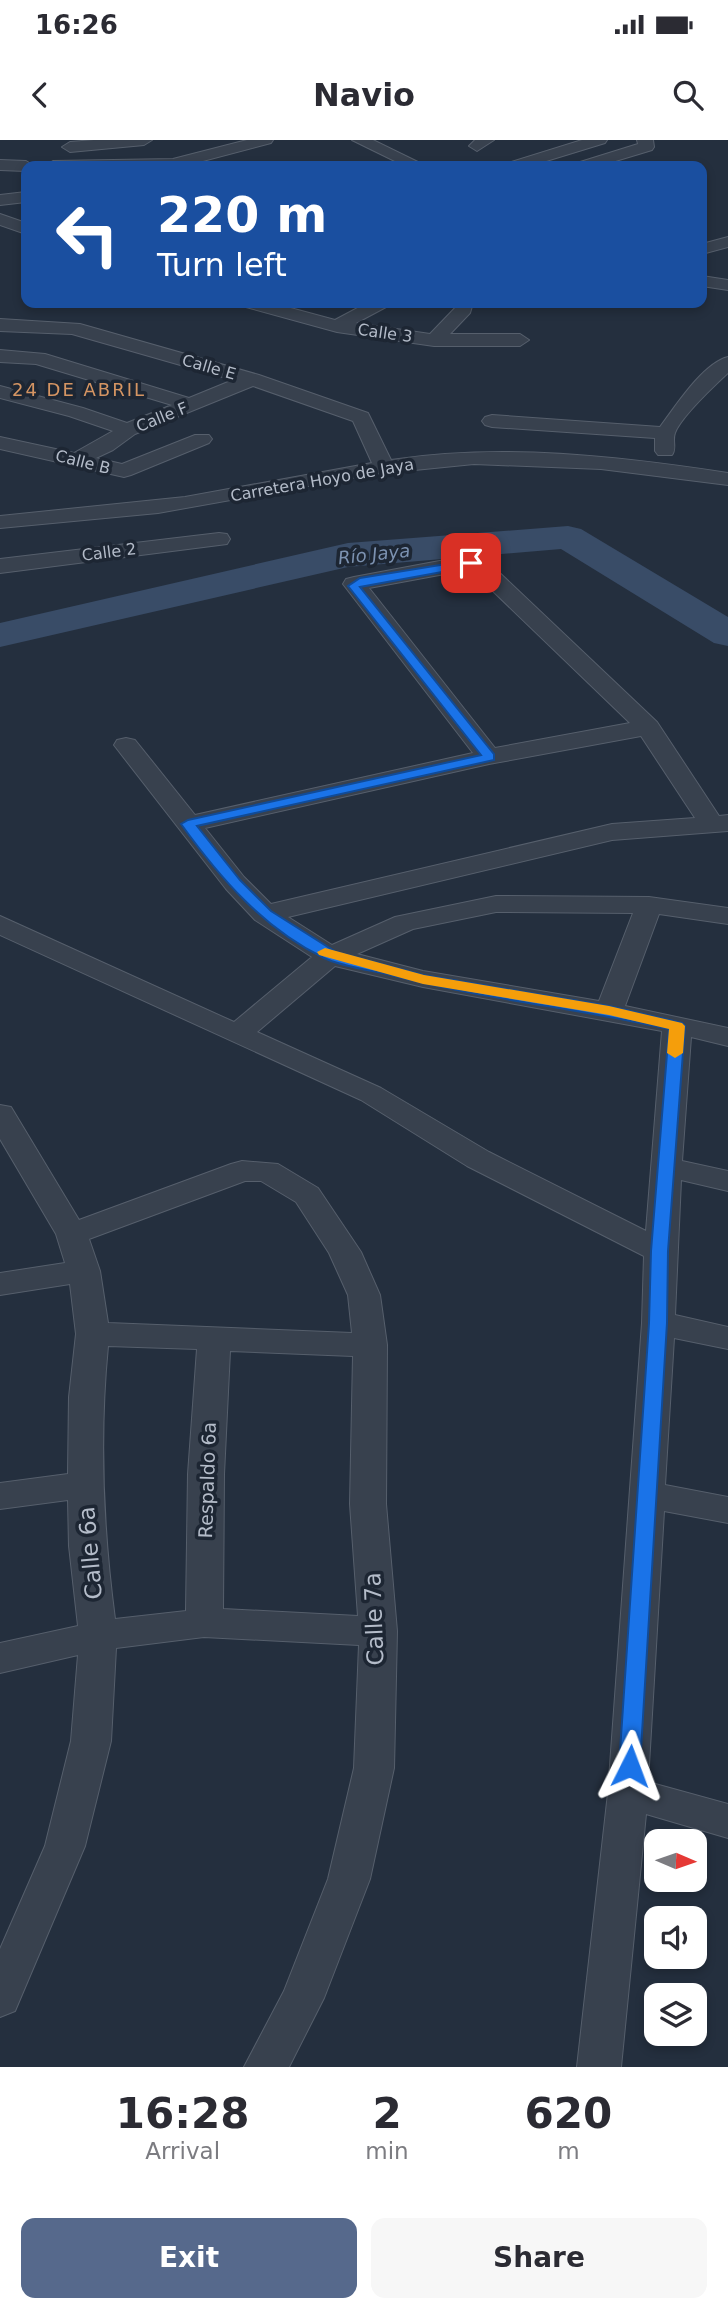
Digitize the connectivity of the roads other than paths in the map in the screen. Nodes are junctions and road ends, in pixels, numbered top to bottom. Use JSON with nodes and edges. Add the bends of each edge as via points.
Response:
{"nodes":[{"id":1,"x":144,"y":140,"type":"edge"},
{"id":2,"x":265,"y":140,"type":"edge"},
{"id":3,"x":360,"y":140,"type":"edge"},
{"id":4,"x":599,"y":140,"type":"edge"},
{"id":5,"x":645,"y":140,"type":"edge"},
{"id":6,"x":220,"y":145,"type":"edge"},
{"id":7,"x":56,"y":148,"type":"dead end"},
{"id":8,"x":179,"y":161,"type":"edge"},
{"id":9,"x":407,"y":161,"type":"edge"},
{"id":10,"x":532,"y":161,"type":"edge"},
{"id":11,"x":600,"y":161,"type":"edge"},
{"id":12,"x":0,"y":165,"type":"edge"},
{"id":13,"x":21,"y":166,"type":"edge"},
{"id":14,"x":21,"y":198,"type":"edge"},
{"id":15,"x":0,"y":200,"type":"edge"},
{"id":16,"x":0,"y":219,"type":"edge"},
{"id":17,"x":21,"y":227,"type":"edge"},
{"id":18,"x":728,"y":242,"type":"edge"},
{"id":19,"x":707,"y":248,"type":"edge"},
{"id":20,"x":707,"y":282,"type":"edge"},
{"id":21,"x":728,"y":285,"type":"edge"},
{"id":22,"x":270,"y":308,"type":"edge"},
{"id":23,"x":371,"y":308,"type":"edge"},
{"id":24,"x":464,"y":308,"type":"edge"},
{"id":25,"x":0,"y":326,"type":"edge"},
{"id":26,"x":337,"y":326,"type":"junction"},
{"id":27,"x":434,"y":340,"type":"junction"},
{"id":28,"x":520,"y":340,"type":"dead end"},
{"id":29,"x":0,"y":356,"type":"edge"},
{"id":30,"x":728,"y":363,"type":"edge"},
{"id":31,"x":252,"y":379,"type":"junction"},
{"id":32,"x":699,"y":389,"type":"junction"},
{"id":33,"x":0,"y":392,"type":"edge"},
{"id":34,"x":728,"y":392,"type":"edge"},
{"id":35,"x":192,"y":405,"type":"junction"},
{"id":36,"x":492,"y":421,"type":"dead end"},
{"id":37,"x":128,"y":430,"type":"junction"},
{"id":38,"x":665,"y":433,"type":"junction"},
{"id":39,"x":202,"y":439,"type":"dead end"},
{"id":40,"x":0,"y":443,"type":"edge"},
{"id":41,"x":76,"y":460,"type":"junction"},
{"id":42,"x":384,"y":466,"type":"junction"},
{"id":43,"x":665,"y":469,"type":"junction"},
{"id":44,"x":728,"y":479,"type":"edge"},
{"id":45,"x":0,"y":523,"type":"edge"},
{"id":46,"x":219,"y":539,"type":"dead end"},
{"id":47,"x":0,"y":566,"type":"edge"},
{"id":48,"x":648,"y":727,"type":"junction"},
{"id":49,"x":126,"y":745,"type":"dead end"},
{"id":50,"x":489,"y":757,"type":"junction"},
{"id":51,"x":188,"y":824,"type":"junction"},
{"id":52,"x":720,"y":824,"type":"edge"},
{"id":53,"x":649,"y":905,"type":"junction"},
{"id":54,"x":265,"y":914,"type":"junction"},
{"id":55,"x":728,"y":916,"type":"edge"},
{"id":56,"x":0,"y":924,"type":"edge"},
{"id":57,"x":330,"y":956,"type":"junction"},
{"id":58,"x":609,"y":1011,"type":"junction"},
{"id":59,"x":677,"y":1026,"type":"junction"},
{"id":60,"x":237,"y":1034,"type":"junction"},
{"id":61,"x":728,"y":1037,"type":"edge"},
{"id":62,"x":0,"y":1114,"type":"edge"},
{"id":63,"x":667,"y":1167,"type":"junction"},
{"id":64,"x":728,"y":1181,"type":"edge"},
{"id":65,"x":72,"y":1234,"type":"junction"},
{"id":66,"x":660,"y":1251,"type":"junction"},
{"id":67,"x":84,"y":1271,"type":"junction"},
{"id":68,"x":0,"y":1284,"type":"edge"},
{"id":69,"x":658,"y":1323,"type":"junction"},
{"id":70,"x":93,"y":1334,"type":"junction"},
{"id":71,"x":214,"y":1337,"type":"junction"},
{"id":72,"x":728,"y":1338,"type":"edge"},
{"id":73,"x":370,"y":1345,"type":"junction"},
{"id":74,"x":85,"y":1486,"type":"junction"},
{"id":75,"x":646,"y":1494,"type":"junction"},
{"id":76,"x":0,"y":1496,"type":"edge"},
{"id":77,"x":728,"y":1510,"type":"edge"},
{"id":78,"x":204,"y":1623,"type":"junction"},
{"id":79,"x":378,"y":1631,"type":"junction"},
{"id":80,"x":98,"y":1636,"type":"junction"},
{"id":81,"x":0,"y":1658,"type":"edge"},
{"id":82,"x":628,"y":1793,"type":"junction"},
{"id":83,"x":728,"y":1821,"type":"edge"},
{"id":84,"x":0,"y":1998,"type":"edge"},
{"id":85,"x":266,"y":2067,"type":"edge"},
{"id":86,"x":599,"y":2067,"type":"edge"}],
"edges":[{"from":1,"to":7,"type":"street"},
{"from":2,"to":6,"type":"street"},
{"from":3,"to":9,"type":"street"},
{"from":4,"to":10,"type":"street"},
{"from":5,"to":11,"type":"street","via":[[646,148]]},
{"from":6,"to":8,"type":"street"},
{"from":12,"to":13,"type":"street"},
{"from":14,"to":15,"type":"street"},
{"from":16,"to":17,"type":"street"},
{"from":18,"to":19,"type":"street"},
{"from":20,"to":21,"type":"street"},
{"from":22,"to":26,"type":"street","name":"Calle 3"},
{"from":23,"to":26,"type":"street"},
{"from":24,"to":27,"type":"street"},
{"from":25,"to":31,"type":"street","name":"Calle E","via":[[73,328]]},
{"from":26,"to":27,"type":"street","name":"Calle 3"},
{"from":27,"to":28,"type":"street","name":"Calle 3"},
{"from":29,"to":35,"type":"street","via":[[38,358]]},
{"from":30,"to":32,"type":"street"},
{"from":31,"to":35,"type":"street","name":"Calle F"},
{"from":31,"to":42,"type":"street","name":"Calle E","via":[[361,417]]},
{"from":32,"to":34,"type":"street"},
{"from":32,"to":38,"type":"street"},
{"from":33,"to":37,"type":"street"},
{"from":35,"to":37,"type":"street","name":"Calle F"},
{"from":36,"to":38,"type":"street"},
{"from":37,"to":41,"type":"street","name":"Calle F"},
{"from":38,"to":43,"type":"street"},
{"from":39,"to":41,"type":"street","name":"Calle B","via":[[124,471]]},
{"from":40,"to":41,"type":"street","name":"Calle B"},
{"from":42,"to":43,"type":"street","name":"Carretera Hoyo de Jaya","via":[[512,458]]},
{"from":42,"to":45,"type":"street","name":"Carretera Hoyo de Jaya","via":[[148,509]]},
{"from":43,"to":44,"type":"street","name":"Carretera Hoyo de Jaya"},
{"from":46,"to":47,"type":"street","name":"Calle 2"},
{"from":48,"to":50,"type":"street"},
{"from":48,"to":50,"type":"street","via":[[478,565],[461,564],[354,584]]},
{"from":48,"to":52,"type":"street"},
{"from":49,"to":51,"type":"street"},
{"from":50,"to":51,"type":"street"},
{"from":51,"to":54,"type":"street"},
{"from":52,"to":54,"type":"street","via":[[612,832]]},
{"from":53,"to":55,"type":"street"},
{"from":53,"to":57,"type":"street","via":[[496,904],[405,923]]},
{"from":53,"to":58,"type":"street"},
{"from":54,"to":57,"type":"street"},
{"from":56,"to":60,"type":"street"},
{"from":57,"to":58,"type":"street","via":[[423,979]]},
{"from":57,"to":60,"type":"street"},
{"from":58,"to":59,"type":"street"},
{"from":59,"to":61,"type":"street"},
{"from":59,"to":63,"type":"street"},
{"from":60,"to":66,"type":"street","via":[[371,1094],[478,1159]]},
{"from":62,"to":65,"type":"street","name":"Calle 6a"},
{"from":63,"to":64,"type":"street"},
{"from":63,"to":66,"type":"street"},
{"from":65,"to":67,"type":"street","name":"Calle 6a"},
{"from":65,"to":73,"type":"street","name":"Calle 7a","via":[[242,1171],[267,1171],[307,1195],[345,1252],[364,1295]]},
{"from":66,"to":69,"type":"street"},
{"from":67,"to":68,"type":"street"},
{"from":67,"to":70,"type":"street","name":"Calle 6a"},
{"from":69,"to":72,"type":"street"},
{"from":69,"to":75,"type":"street"},
{"from":70,"to":71,"type":"street"},
{"from":70,"to":74,"type":"street","name":"Calle 6a","via":[[86,1397]]},
{"from":71,"to":73,"type":"street"},
{"from":71,"to":78,"type":"street","name":"Respaldo 6a"},
{"from":73,"to":79,"type":"street","name":"Calle 7a","via":[[368,1504]]},
{"from":74,"to":76,"type":"street"},
{"from":74,"to":80,"type":"street","name":"Calle 6a"},
{"from":75,"to":77,"type":"street"},
{"from":75,"to":82,"type":"street"},
{"from":78,"to":79,"type":"street"},
{"from":78,"to":80,"type":"street"},
{"from":79,"to":85,"type":"street","name":"Calle 7a","via":[[374,1768],[349,1879],[303,1998]]},
{"from":80,"to":81,"type":"street"},
{"from":80,"to":84,"type":"street","name":"Calle 6a","via":[[90,1741],[65,1846]]},
{"from":82,"to":83,"type":"street"},
{"from":82,"to":86,"type":"street"}]}
